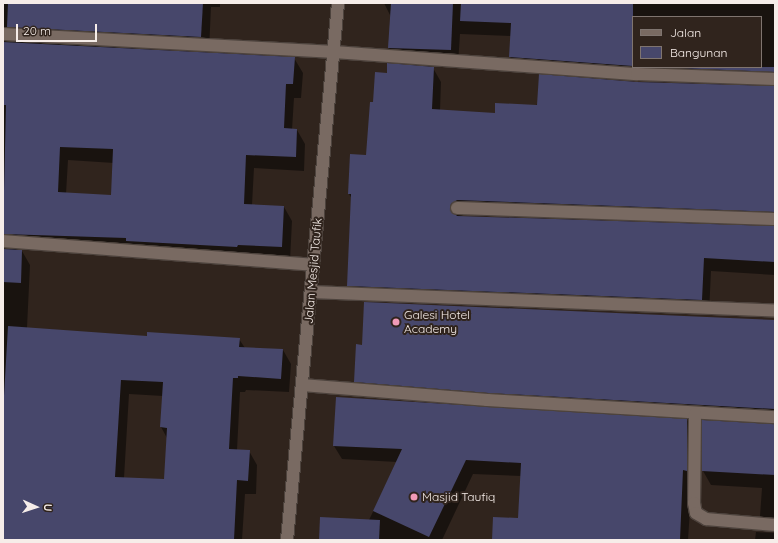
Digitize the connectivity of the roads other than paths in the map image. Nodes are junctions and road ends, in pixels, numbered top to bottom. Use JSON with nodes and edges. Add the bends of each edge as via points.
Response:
{"nodes":[{"id":1,"x":338,"y":3,"type":"edge"},
{"id":2,"x":3,"y":34,"type":"edge"},
{"id":3,"x":334,"y":52,"type":"junction"},
{"id":4,"x":775,"y":79,"type":"edge"},
{"id":5,"x":458,"y":208,"type":"dead end"},
{"id":6,"x":775,"y":219,"type":"edge"},
{"id":7,"x":3,"y":241,"type":"edge"},
{"id":8,"x":313,"y":265,"type":"junction"},
{"id":9,"x":311,"y":292,"type":"junction"},
{"id":10,"x":775,"y":311,"type":"edge"},
{"id":11,"x":302,"y":385,"type":"junction"},
{"id":12,"x":695,"y":414,"type":"junction"},
{"id":13,"x":775,"y":417,"type":"edge"},
{"id":14,"x":775,"y":525,"type":"edge"},
{"id":15,"x":287,"y":540,"type":"edge"}],
"edges":[{"from":1,"to":3,"type":"street","name":"Jalan Mesjid Taufik"},
{"from":2,"to":3,"type":"street"},
{"from":3,"to":4,"type":"street","via":[[637,74]]},
{"from":3,"to":8,"type":"street","name":"Jalan Mesjid Taufik"},
{"from":5,"to":6,"type":"street"},
{"from":7,"to":8,"type":"street"},
{"from":8,"to":9,"type":"street","name":"Jalan Mesjid Taufik"},
{"from":9,"to":10,"type":"street"},
{"from":9,"to":11,"type":"street","name":"Jalan Mesjid Taufik"},
{"from":11,"to":12,"type":"street"},
{"from":11,"to":15,"type":"street","name":"Jalan Mesjid Taufik"},
{"from":12,"to":13,"type":"street"},
{"from":12,"to":14,"type":"street","via":[[696,513],[706,520]]}]}
